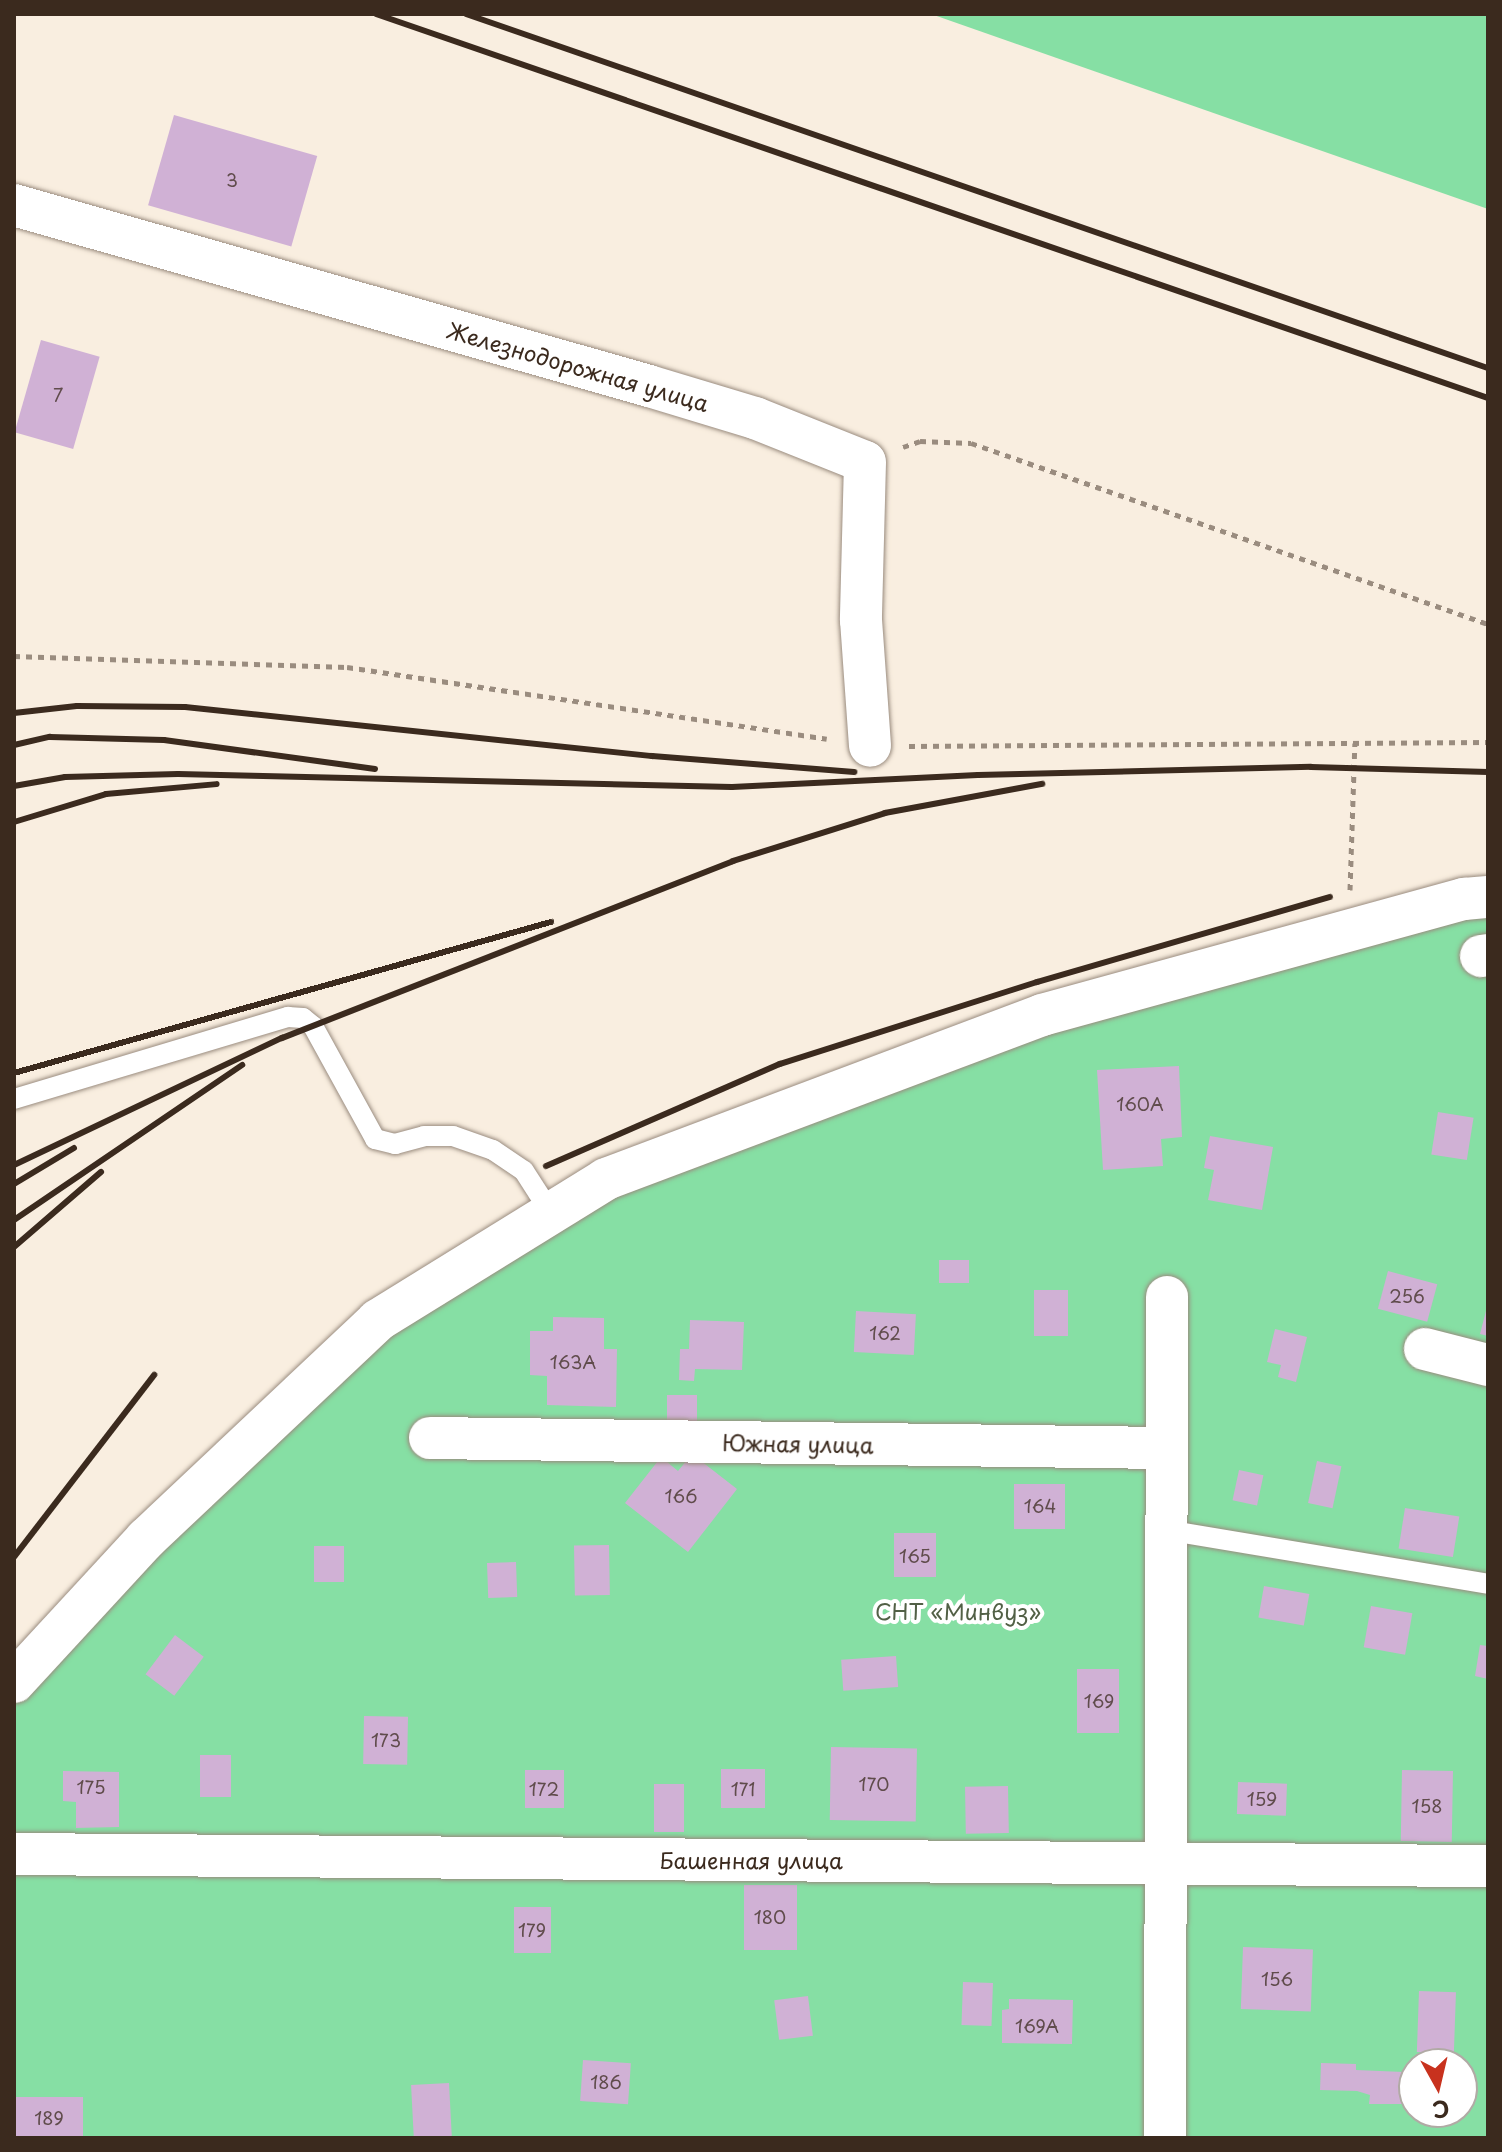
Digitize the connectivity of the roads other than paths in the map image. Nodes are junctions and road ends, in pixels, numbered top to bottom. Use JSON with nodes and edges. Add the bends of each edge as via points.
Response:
{"nodes":[{"id":1,"x":14,"y":205,"type":"edge"},
{"id":2,"x":870,"y":746,"type":"road end"},
{"id":3,"x":1488,"y":897,"type":"edge"},
{"id":4,"x":14,"y":1099,"type":"edge"},
{"id":5,"x":551,"y":1213,"type":"junction"},
{"id":6,"x":1167,"y":1297,"type":"dead end"},
{"id":7,"x":1425,"y":1349,"type":"dead end"},
{"id":8,"x":1488,"y":1365,"type":"edge"},
{"id":9,"x":430,"y":1438,"type":"dead end"},
{"id":10,"x":1167,"y":1448,"type":"junction"},
{"id":11,"x":1166,"y":1530,"type":"junction"},
{"id":12,"x":1488,"y":1584,"type":"edge"},
{"id":13,"x":14,"y":1682,"type":"edge"},
{"id":14,"x":14,"y":1854,"type":"edge"},
{"id":15,"x":1166,"y":1863,"type":"junction"},
{"id":16,"x":1488,"y":1866,"type":"edge"},
{"id":17,"x":1165,"y":2138,"type":"edge"}],
"edges":[{"from":1,"to":2,"type":"street","name":"Железнодорожная улица","via":[[755,418],[865,462],[861,620]]},
{"from":3,"to":5,"type":"street","via":[[1464,899],[1042,1015],[606,1179]]},
{"from":4,"to":5,"type":"lane","via":[[288,1017],[303,1018],[313,1026],[375,1139],[395,1144],[453,1136],[493,1150],[524,1171]]},
{"from":5,"to":13,"type":"street","via":[[378,1320],[146,1539]]},
{"from":6,"to":10,"type":"street"},
{"from":7,"to":8,"type":"street"},
{"from":9,"to":10,"type":"street","name":"Южная улица"},
{"from":10,"to":11,"type":"street"},
{"from":11,"to":12,"type":"lane"},
{"from":11,"to":15,"type":"street"},
{"from":14,"to":15,"type":"street","name":"Башенная улица"},
{"from":15,"to":16,"type":"street","name":"Башенная улица"},
{"from":15,"to":17,"type":"street"}]}
